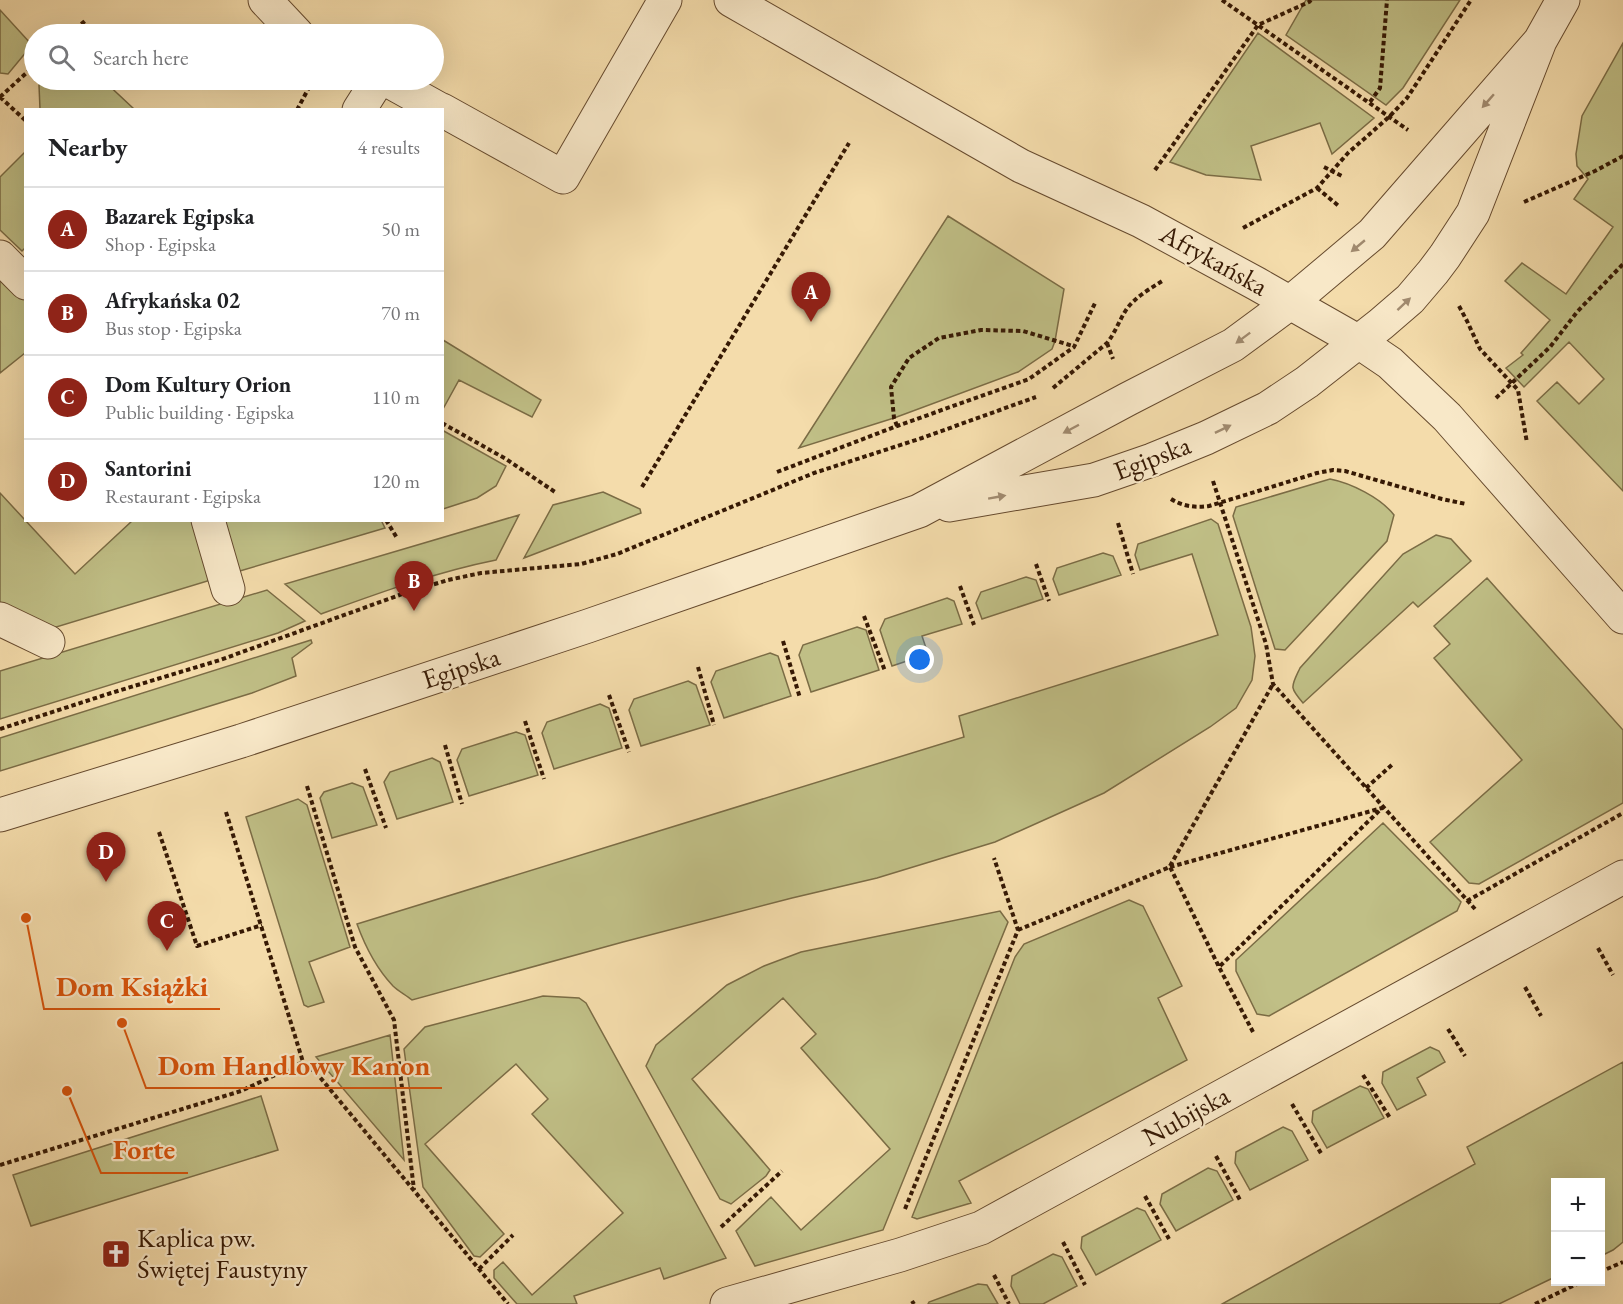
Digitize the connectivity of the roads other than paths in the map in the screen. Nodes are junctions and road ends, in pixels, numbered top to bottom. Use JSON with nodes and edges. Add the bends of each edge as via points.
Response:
{"nodes":[{"id":1,"x":265,"y":0,"type":"edge"},
{"id":2,"x":665,"y":0,"type":"edge"},
{"id":3,"x":731,"y":0,"type":"edge"},
{"id":4,"x":1563,"y":0,"type":"edge"},
{"id":5,"x":288,"y":24,"type":"edge"},
{"id":6,"x":1540,"y":41,"type":"junction"},
{"id":7,"x":380,"y":90,"type":"edge"},
{"id":8,"x":436,"y":108,"type":"edge"},
{"id":9,"x":444,"y":111,"type":"edge"},
{"id":10,"x":0,"y":257,"type":"edge"},
{"id":11,"x":24,"y":281,"type":"edge"},
{"id":12,"x":1290,"y":303,"type":"junction"},
{"id":13,"x":1359,"y":342,"type":"junction"},
{"id":14,"x":919,"y":511,"type":"junction"},
{"id":15,"x":209,"y":522,"type":"edge"},
{"id":16,"x":228,"y":589,"type":"dead end"},
{"id":17,"x":1623,"y":616,"type":"edge"},
{"id":18,"x":0,"y":619,"type":"edge"},
{"id":19,"x":48,"y":642,"type":"dead end"},
{"id":20,"x":0,"y":815,"type":"edge"},
{"id":21,"x":1623,"y":877,"type":"edge"},
{"id":22,"x":728,"y":1304,"type":"edge"}],
"edges":[{"from":1,"to":5,"type":"street"},
{"from":2,"to":9,"type":"street","via":[[562,177]]},
{"from":3,"to":12,"type":"street","name":"Afrykańska","via":[[1021,165],[1141,221]]},
{"from":4,"to":6,"type":"street"},
{"from":6,"to":12,"type":"street","name":"Egipska","one_way":true,"via":[[1372,234]]},
{"from":13,"to":6,"type":"street","name":"Egipska","one_way":true,"via":[[1410,299],[1473,213]]},
{"from":7,"to":8,"type":"street"},
{"from":10,"to":11,"type":"street"},
{"from":12,"to":13,"type":"street","name":"Afrykańska"},
{"from":12,"to":14,"type":"street","name":"Egipska","one_way":true,"via":[[1233,345]]},
{"from":14,"to":13,"type":"street","name":"Egipska","one_way":true,"via":[[1094,480],[1152,460],[1268,408]]},
{"from":13,"to":17,"type":"street","name":"Afrykańska","via":[[1390,363],[1447,417]]},
{"from":14,"to":20,"type":"street","name":"Egipska","via":[[285,726]]},
{"from":15,"to":16,"type":"street"},
{"from":18,"to":19,"type":"street"},
{"from":21,"to":22,"type":"street","name":"Nubijska","via":[[981,1228]]}]}
